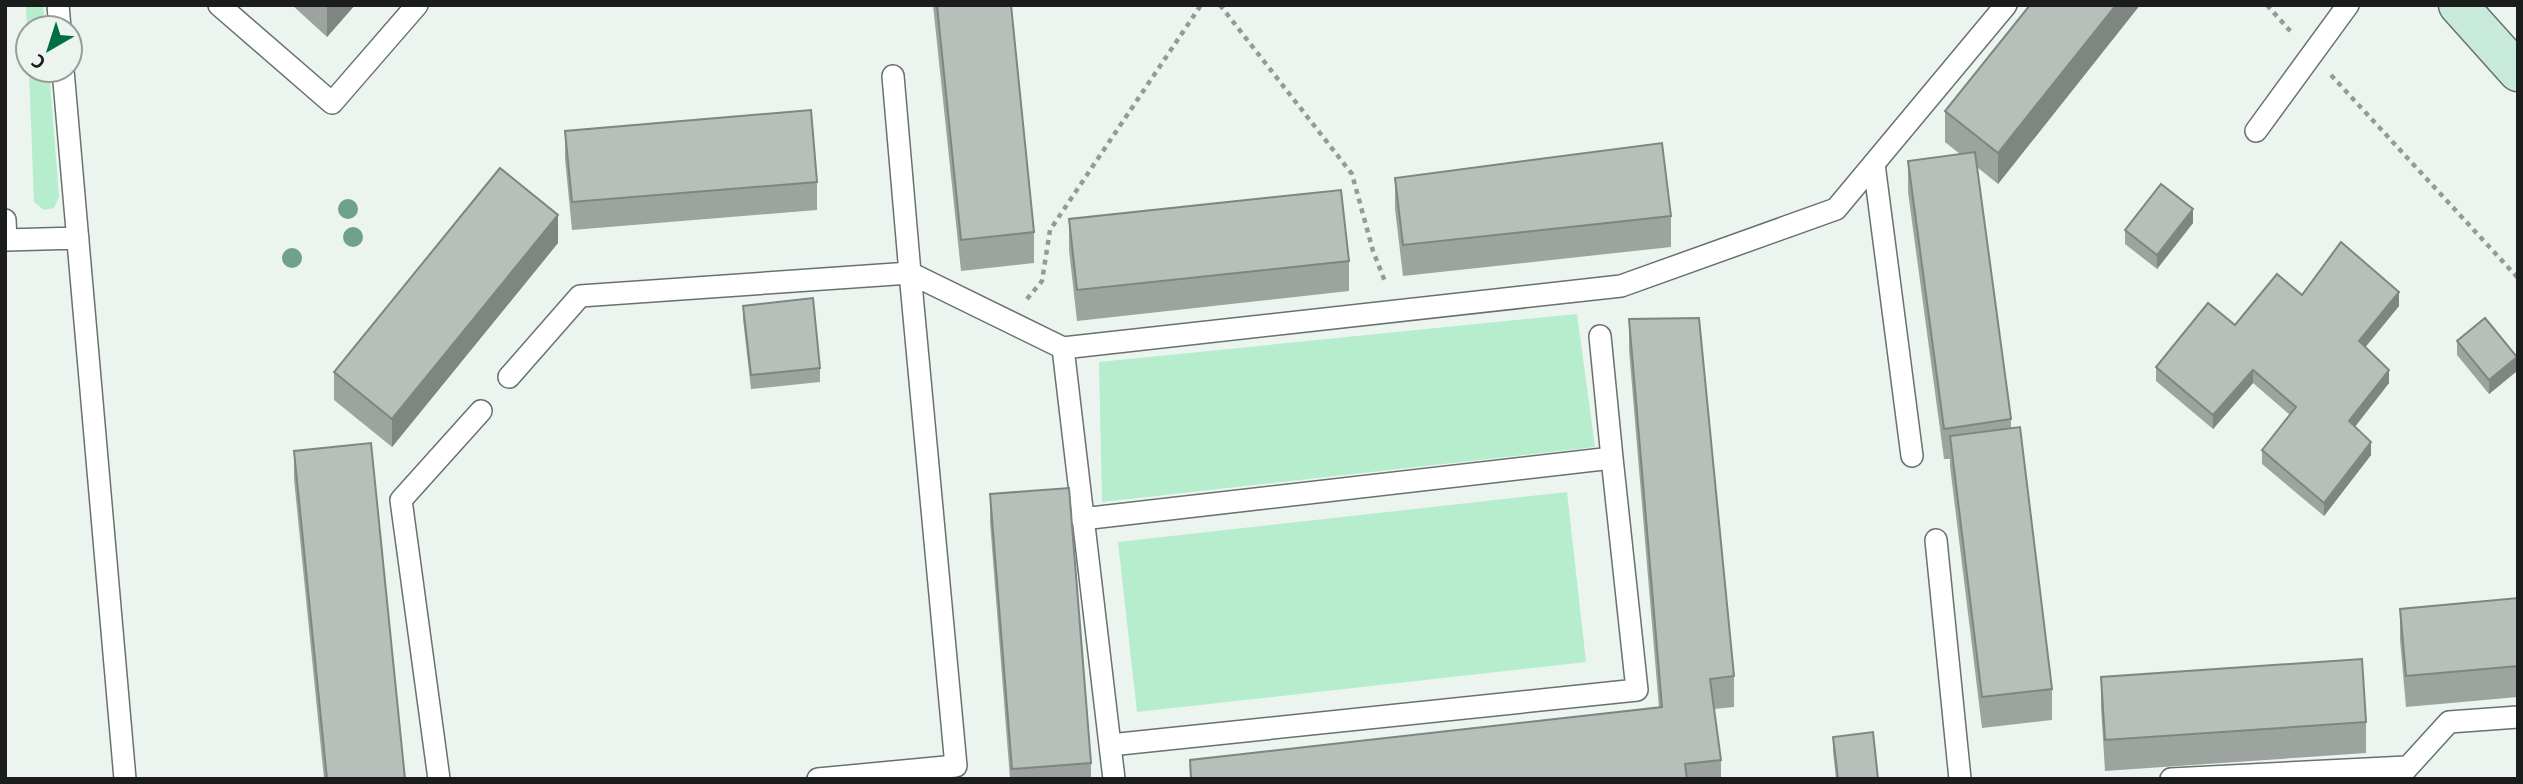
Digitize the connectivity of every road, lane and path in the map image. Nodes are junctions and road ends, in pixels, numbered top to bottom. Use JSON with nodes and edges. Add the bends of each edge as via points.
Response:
{"nodes":[{"id":1,"x":219,"y":5,"type":"edge"},
{"id":2,"x":417,"y":5,"type":"edge"},
{"id":3,"x":1200,"y":5,"type":"edge"},
{"id":4,"x":1220,"y":5,"type":"edge"},
{"id":5,"x":2006,"y":5,"type":"edge"},
{"id":6,"x":2267,"y":5,"type":"edge"},
{"id":7,"x":2348,"y":5,"type":"edge"},
{"id":8,"x":2458,"y":5,"type":"edge"},
{"id":9,"x":2312,"y":54,"type":"junction"},
{"id":10,"x":2518,"y":72,"type":"edge"},
{"id":11,"x":893,"y":76,"type":"dead end"},
{"id":12,"x":64,"y":84,"type":"edge"},
{"id":13,"x":2256,"y":131,"type":"dead end"},
{"id":14,"x":1874,"y":164,"type":"junction"},
{"id":15,"x":5,"y":220,"type":"edge"},
{"id":16,"x":78,"y":239,"type":"junction"},
{"id":17,"x":910,"y":273,"type":"junction"},
{"id":18,"x":2518,"y":278,"type":"edge"},
{"id":19,"x":1397,"y":311,"type":"junction"},
{"id":20,"x":1008,"y":321,"type":"junction"},
{"id":21,"x":1600,"y":336,"type":"dead end"},
{"id":22,"x":1063,"y":348,"type":"junction"},
{"id":23,"x":509,"y":377,"type":"dead end"},
{"id":24,"x":481,"y":411,"type":"dead end"},
{"id":25,"x":1912,"y":456,"type":"dead end"},
{"id":26,"x":1612,"y":458,"type":"junction"},
{"id":27,"x":1082,"y":519,"type":"junction"},
{"id":28,"x":1936,"y":540,"type":"dead end"},
{"id":29,"x":2518,"y":717,"type":"edge"},
{"id":30,"x":1110,"y":745,"type":"junction"},
{"id":31,"x":2401,"y":773,"type":"edge"},
{"id":32,"x":125,"y":779,"type":"edge"},
{"id":33,"x":439,"y":779,"type":"edge"},
{"id":34,"x":818,"y":779,"type":"edge"},
{"id":35,"x":1114,"y":779,"type":"edge"},
{"id":36,"x":1960,"y":779,"type":"edge"},
{"id":37,"x":2171,"y":779,"type":"edge"}],
"edges":[{"from":1,"to":2,"type":"lane","via":[[332,103]]},
{"from":3,"to":20,"type":"path","via":[[1050,230],[1042,281]]},
{"from":4,"to":19,"type":"path","via":[[1352,174],[1373,251]]},
{"from":5,"to":14,"type":"lane"},
{"from":6,"to":9,"type":"path"},
{"from":7,"to":9,"type":"lane"},
{"from":8,"to":10,"type":"street"},
{"from":9,"to":13,"type":"lane"},
{"from":9,"to":18,"type":"path"},
{"from":11,"to":17,"type":"lane"},
{"from":12,"to":16,"type":"lane"},
{"from":14,"to":19,"type":"lane","via":[[1836,209],[1621,286]]},
{"from":14,"to":25,"type":"lane"},
{"from":15,"to":16,"type":"lane","via":[[6,240]]},
{"from":16,"to":32,"type":"lane"},
{"from":17,"to":20,"type":"lane"},
{"from":17,"to":23,"type":"lane","via":[[580,296]]},
{"from":17,"to":34,"type":"lane","via":[[956,766]]},
{"from":19,"to":22,"type":"lane"},
{"from":20,"to":22,"type":"lane"},
{"from":21,"to":26,"type":"lane"},
{"from":22,"to":27,"type":"lane"},
{"from":24,"to":33,"type":"lane","via":[[401,500]]},
{"from":26,"to":27,"type":"lane"},
{"from":26,"to":30,"type":"lane","via":[[1637,690]]},
{"from":27,"to":30,"type":"lane"},
{"from":28,"to":36,"type":"lane"},
{"from":29,"to":31,"type":"lane","via":[[2449,722]]},
{"from":30,"to":35,"type":"lane"},
{"from":31,"to":37,"type":"lane"}]}
